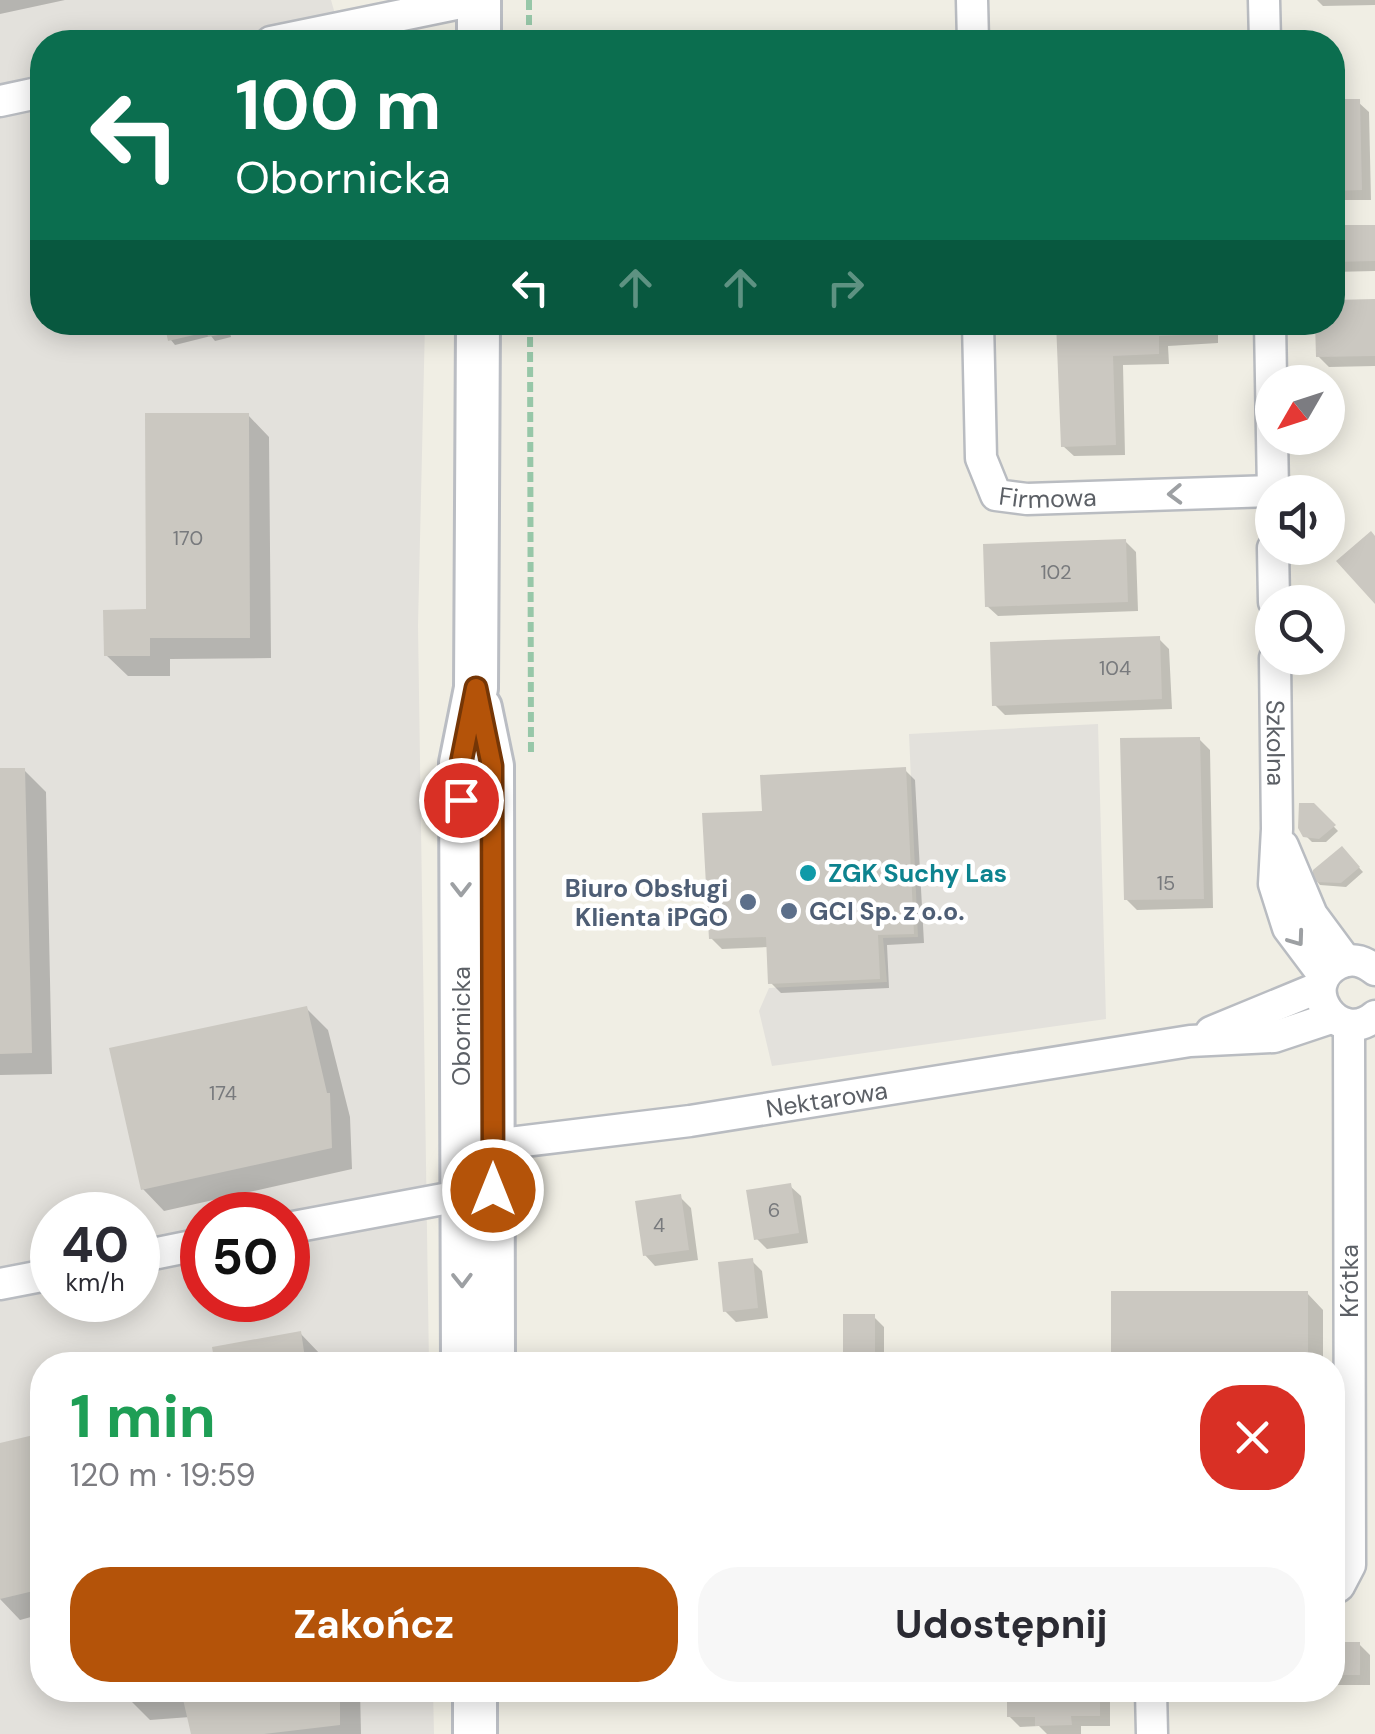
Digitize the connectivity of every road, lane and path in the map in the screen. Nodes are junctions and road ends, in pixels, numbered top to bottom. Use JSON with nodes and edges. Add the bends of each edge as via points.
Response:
{"nodes":[{"id":1,"x":477,"y":0,"type":"edge"},
{"id":2,"x":529,"y":0,"type":"edge"},
{"id":3,"x":972,"y":0,"type":"edge"},
{"id":4,"x":1264,"y":0,"type":"edge"},
{"id":5,"x":330,"y":30,"type":"edge"},
{"id":6,"x":478,"y":30,"type":"edge"},
{"id":7,"x":529,"y":30,"type":"edge"},
{"id":8,"x":973,"y":30,"type":"edge"},
{"id":9,"x":1265,"y":30,"type":"edge"},
{"id":10,"x":30,"y":95,"type":"edge"},
{"id":11,"x":0,"y":102,"type":"edge"},
{"id":12,"x":478,"y":335,"type":"edge"},
{"id":13,"x":530,"y":335,"type":"edge"},
{"id":14,"x":978,"y":335,"type":"edge"},
{"id":15,"x":1270,"y":335,"type":"edge"},
{"id":16,"x":1273,"y":475,"type":"edge"},
{"id":17,"x":1255,"y":492,"type":"edge"},
{"id":18,"x":1275,"y":675,"type":"edge"},
{"id":19,"x":531,"y":772,"type":"dead end"},
{"id":20,"x":1350,"y":967,"type":"edge"},
{"id":21,"x":1360,"y":1020,"type":"edge"},
{"id":22,"x":1190,"y":1041,"type":"junction"},
{"id":23,"x":477,"y":1146,"type":"junction"},
{"id":24,"x":477,"y":1193,"type":"junction"},
{"id":25,"x":310,"y":1224,"type":"edge"},
{"id":26,"x":30,"y":1278,"type":"edge"},
{"id":27,"x":0,"y":1284,"type":"edge"},
{"id":28,"x":464,"y":1352,"type":"edge"},
{"id":29,"x":492,"y":1352,"type":"edge"},
{"id":30,"x":1345,"y":1575,"type":"edge"},
{"id":31,"x":474,"y":1702,"type":"edge"},
{"id":32,"x":1151,"y":1702,"type":"edge"},
{"id":33,"x":475,"y":1734,"type":"edge"},
{"id":34,"x":1152,"y":1734,"type":"edge"}],
"edges":[{"from":1,"to":5,"type":"street"},
{"from":1,"to":6,"type":"main road"},
{"from":2,"to":7,"type":"path"},
{"from":3,"to":8,"type":"street"},
{"from":4,"to":9,"type":"street"},
{"from":10,"to":11,"type":"street"},
{"from":12,"to":23,"type":"main road","name":"Obornicka","via":[[476,688],[461,763]]},
{"from":13,"to":19,"type":"path"},
{"from":17,"to":14,"type":"street","name":"Firmowa","one_way":true,"via":[[996,495],[981,458]]},
{"from":15,"to":16,"type":"street"},
{"from":18,"to":20,"type":"street","name":"Szkolna","via":[[1274,884],[1288,928]]},
{"from":20,"to":21,"type":"street","name":"Krótka","via":[[1322,1004]]},
{"from":20,"to":22,"type":"street","name":"Nektarowa"},
{"from":21,"to":22,"type":"street","name":"Nektarowa","via":[[1274,1037]]},
{"from":21,"to":30,"type":"street","name":"Krótka"},
{"from":22,"to":23,"type":"street","name":"Nektarowa","via":[[690,1121]]},
{"from":23,"to":24,"type":"main road","name":"Obornicka"},
{"from":24,"to":25,"type":"street"},
{"from":24,"to":28,"type":"main road","name":"Obornicka","one_way":true},
{"from":24,"to":29,"type":"main road","name":"Obornicka"},
{"from":26,"to":27,"type":"street"},
{"from":31,"to":33,"type":"main road"},
{"from":32,"to":34,"type":"street"}]}
